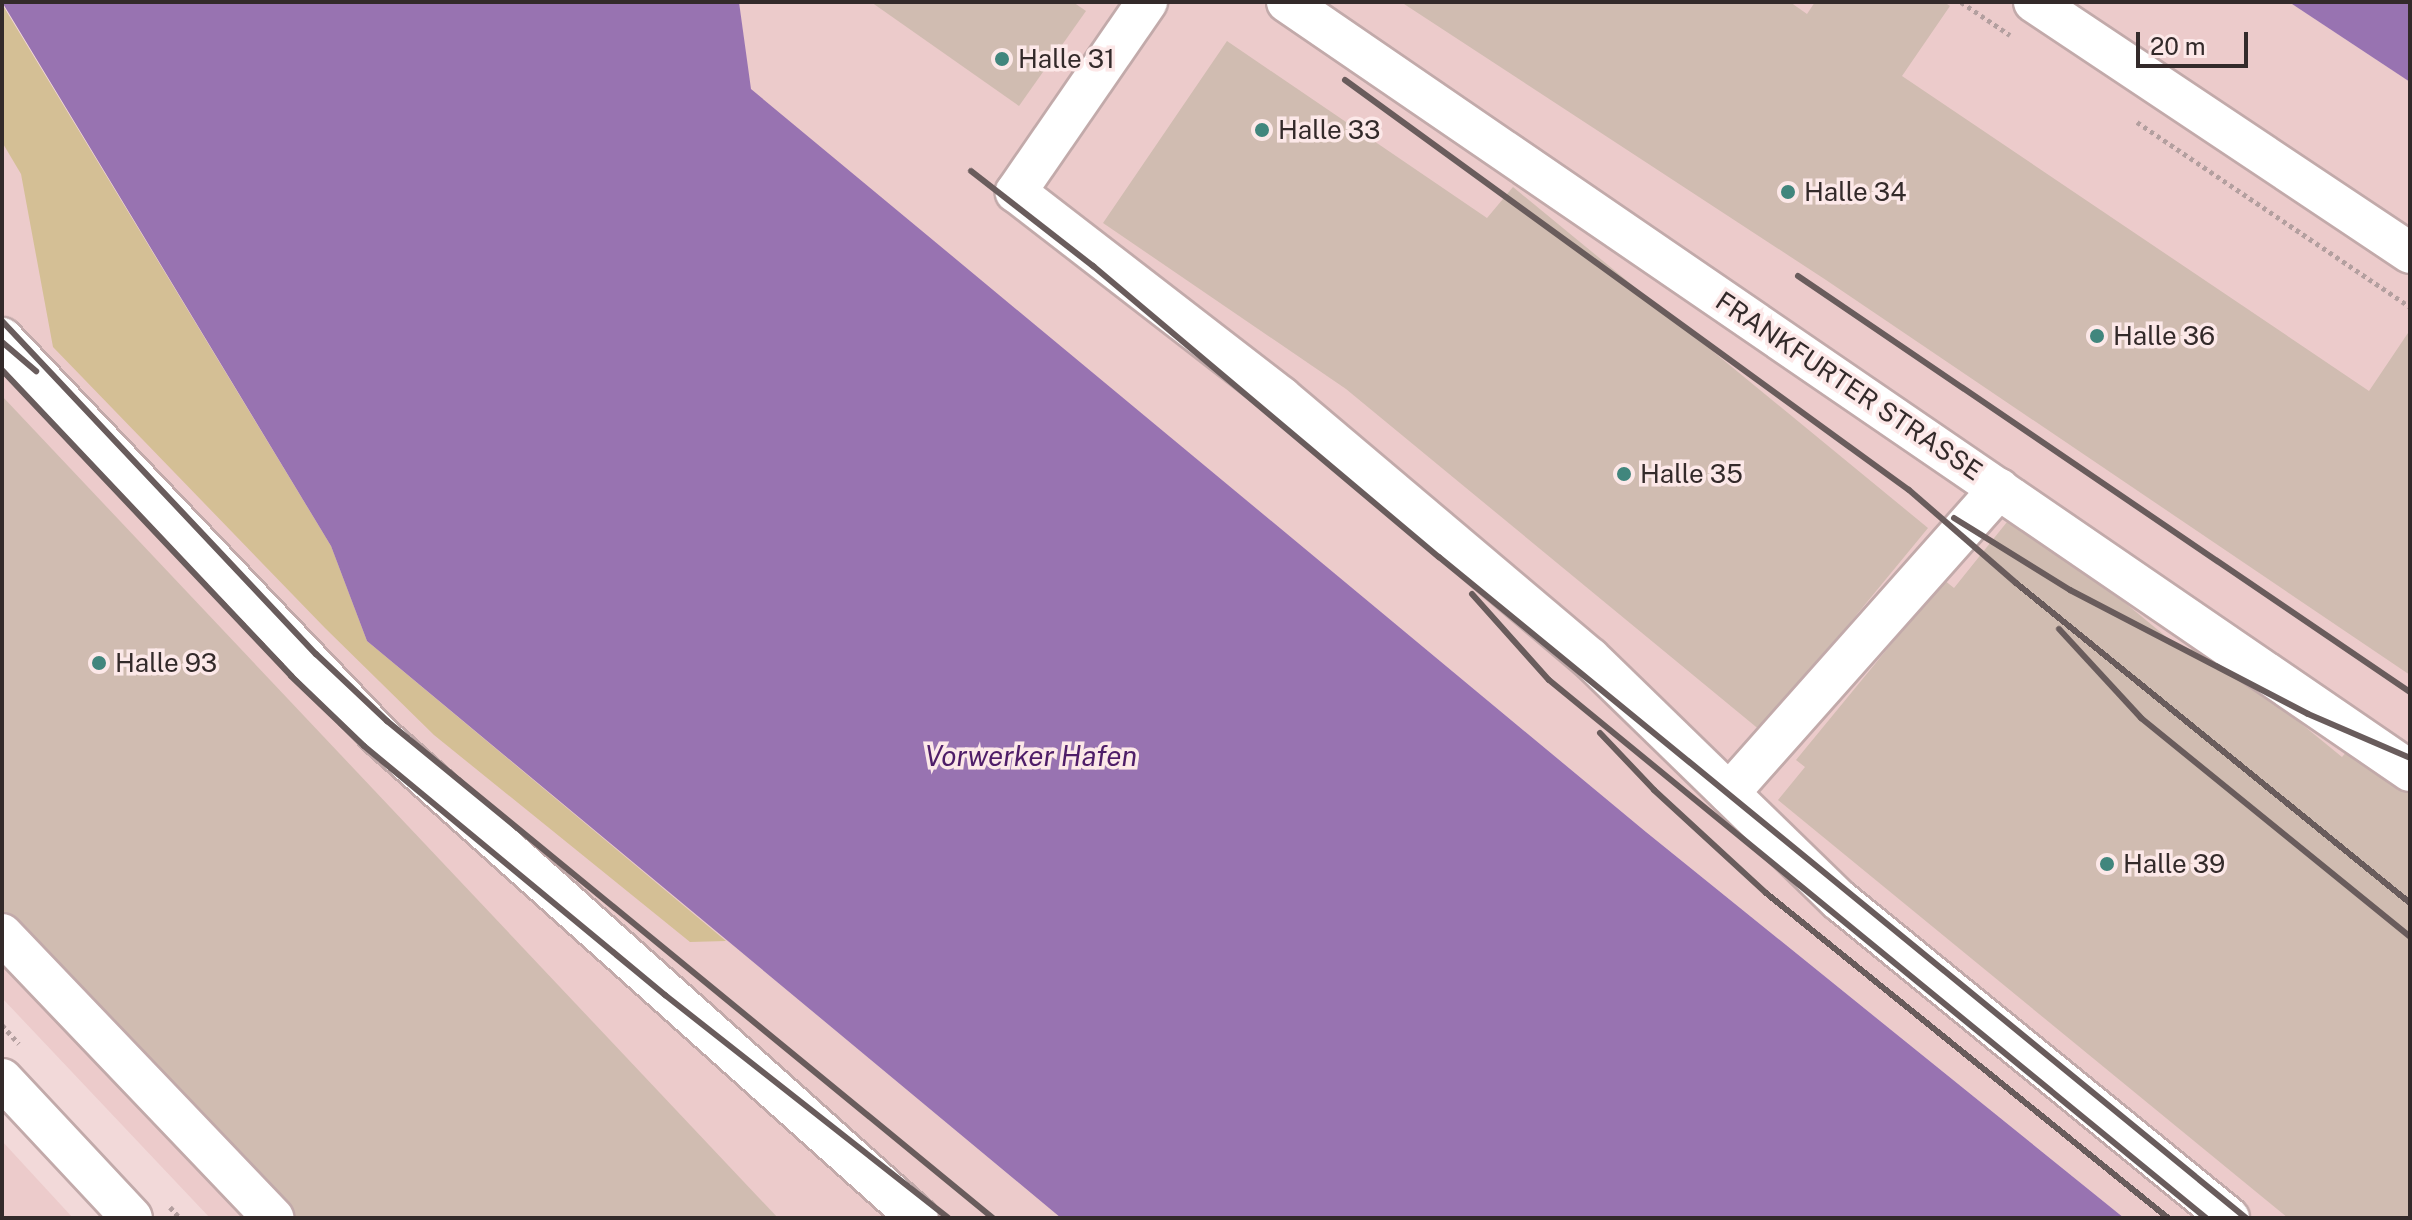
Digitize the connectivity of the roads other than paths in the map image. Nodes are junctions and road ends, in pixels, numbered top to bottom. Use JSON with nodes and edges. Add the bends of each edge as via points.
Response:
{"nodes":[{"id":1,"x":1287,"y":2,"type":"edge"},
{"id":2,"x":2034,"y":2,"type":"edge"},
{"id":3,"x":1143,"y":4,"type":"edge"},
{"id":4,"x":2410,"y":253,"type":"edge"},
{"id":5,"x":2,"y":338,"type":"edge"},
{"id":6,"x":1999,"y":489,"type":"junction"},
{"id":7,"x":2410,"y":771,"type":"edge"},
{"id":8,"x":1729,"y":793,"type":"junction"},
{"id":9,"x":2,"y":934,"type":"edge"},
{"id":10,"x":2,"y":1079,"type":"edge"},
{"id":11,"x":132,"y":1218,"type":"edge"},
{"id":12,"x":273,"y":1218,"type":"edge"},
{"id":13,"x":918,"y":1218,"type":"edge"},
{"id":14,"x":2229,"y":1218,"type":"edge"}],
"edges":[{"from":1,"to":6,"type":"street","name":"FRANKFURTER STRASSE"},
{"from":2,"to":4,"type":"street"},
{"from":3,"to":8,"type":"street","via":[[1016,192],[1293,407],[1590,658]]},
{"from":5,"to":13,"type":"street","via":[[380,736]]},
{"from":6,"to":7,"type":"street","name":"FRANKFURTER STRASSE"},
{"from":6,"to":8,"type":"street"},
{"from":8,"to":14,"type":"street","via":[[1839,900]]},
{"from":9,"to":12,"type":"street"},
{"from":10,"to":11,"type":"street"}]}
